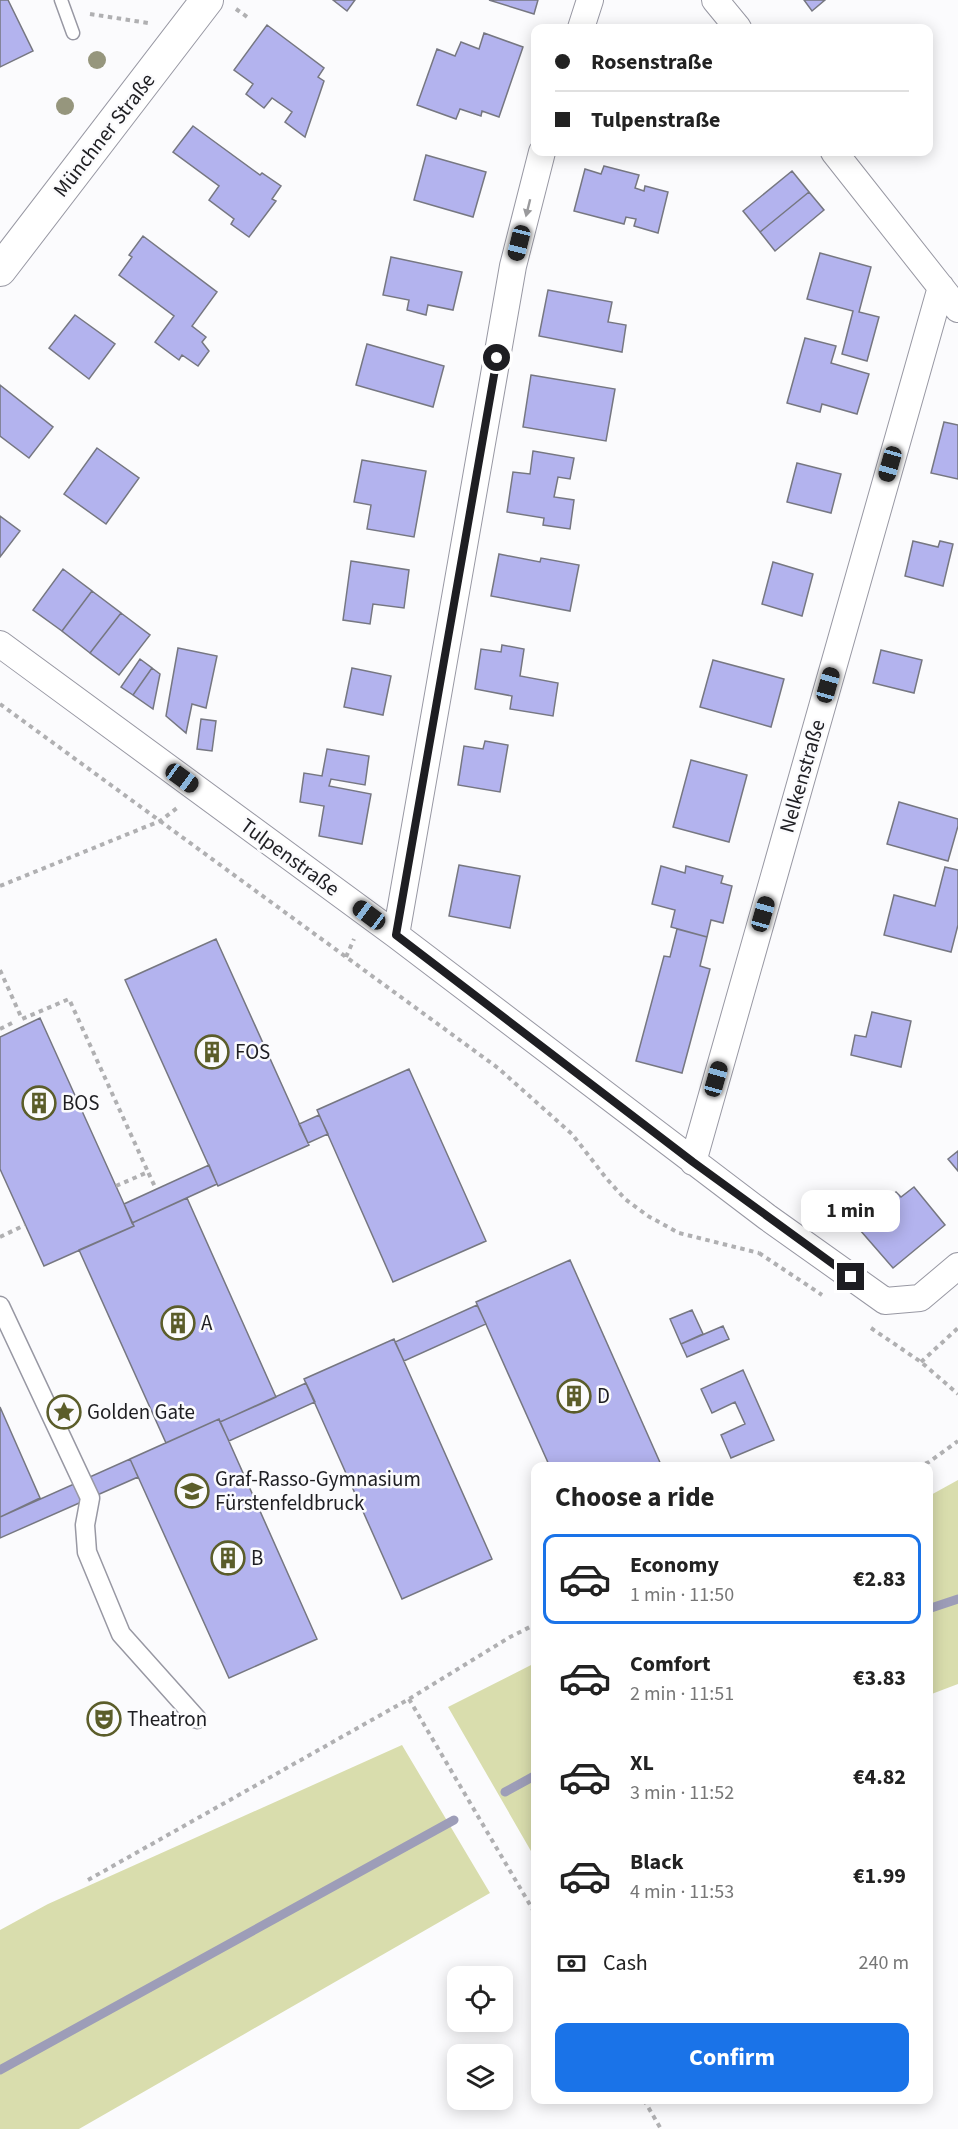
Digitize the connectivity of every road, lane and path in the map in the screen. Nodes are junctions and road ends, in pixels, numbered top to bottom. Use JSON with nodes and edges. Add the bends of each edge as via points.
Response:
{"nodes":[{"id":1,"x":207,"y":0,"type":"edge"},
{"id":2,"x":590,"y":0,"type":"edge"},
{"id":3,"x":715,"y":0,"type":"edge"},
{"id":4,"x":62,"y":1,"type":"edge"},
{"id":5,"x":154,"y":24,"type":"dead end"},
{"id":6,"x":582,"y":24,"type":"edge"},
{"id":7,"x":735,"y":24,"type":"edge"},
{"id":8,"x":73,"y":33,"type":"dead end"},
{"id":9,"x":541,"y":156,"type":"edge"},
{"id":10,"x":837,"y":156,"type":"edge"},
{"id":11,"x":0,"y":270,"type":"edge"},
{"id":12,"x":940,"y":287,"type":"junction"},
{"id":13,"x":958,"y":309,"type":"edge"},
{"id":14,"x":0,"y":644,"type":"edge"},
{"id":15,"x":0,"y":704,"type":"edge"},
{"id":16,"x":201,"y":791,"type":"junction"},
{"id":17,"x":160,"y":821,"type":"junction"},
{"id":18,"x":0,"y":886,"type":"edge"},
{"id":19,"x":396,"y":935,"type":"junction"},
{"id":20,"x":0,"y":970,"type":"edge"},
{"id":21,"x":12,"y":1023,"type":"dead end"},
{"id":22,"x":0,"y":1029,"type":"edge"},
{"id":23,"x":693,"y":1162,"type":"junction"},
{"id":24,"x":148,"y":1172,"type":"junction"},
{"id":25,"x":116,"y":1186,"type":"dead end"},
{"id":26,"x":156,"y":1189,"type":"dead end"},
{"id":27,"x":25,"y":1225,"type":"dead end"},
{"id":28,"x":0,"y":1237,"type":"edge"},
{"id":29,"x":759,"y":1253,"type":"dead end"},
{"id":30,"x":958,"y":1266,"type":"edge"},
{"id":31,"x":0,"y":1306,"type":"edge"},
{"id":32,"x":958,"y":1328,"type":"edge"},
{"id":33,"x":921,"y":1362,"type":"dead end"},
{"id":34,"x":958,"y":1441,"type":"edge"},
{"id":35,"x":929,"y":1462,"type":"edge"},
{"id":36,"x":531,"y":1626,"type":"edge"},
{"id":37,"x":409,"y":1699,"type":"junction"},
{"id":38,"x":197,"y":1719,"type":"dead end"},
{"id":39,"x":88,"y":1880,"type":"dead end"},
{"id":40,"x":531,"y":1906,"type":"edge"},
{"id":41,"x":646,"y":2104,"type":"edge"},
{"id":42,"x":661,"y":2129,"type":"edge"}],
"edges":[{"from":1,"to":11,"type":"street","name":"Münchner Straße"},
{"from":2,"to":6,"type":"street"},
{"from":3,"to":7,"type":"street"},
{"from":4,"to":5,"type":"path","via":[[87,13]]},
{"from":4,"to":8,"type":"lane"},
{"from":9,"to":19,"type":"street","one_way":true,"via":[[513,266]]},
{"from":10,"to":12,"type":"street"},
{"from":12,"to":13,"type":"street"},
{"from":12,"to":23,"type":"street","name":"Nelkenstraße"},
{"from":14,"to":16,"type":"street","name":"Tulpenstraße"},
{"from":15,"to":17,"type":"path"},
{"from":16,"to":17,"type":"path"},
{"from":16,"to":19,"type":"street","name":"Tulpenstraße"},
{"from":17,"to":18,"type":"path"},
{"from":17,"to":29,"type":"path","via":[[498,1068],[572,1134],[625,1199],[648,1216],[679,1233]]},
{"from":19,"to":23,"type":"street","name":"Tulpenstraße"},
{"from":20,"to":24,"type":"path","via":[[22,1019],[69,999]]},
{"from":21,"to":22,"type":"path"},
{"from":23,"to":30,"type":"street","name":"Tulpenstraße","via":[[885,1301],[920,1298]]},
{"from":24,"to":25,"type":"path"},
{"from":24,"to":26,"type":"path"},
{"from":27,"to":28,"type":"path"},
{"from":31,"to":38,"type":"street","via":[[90,1498],[84,1525],[87,1552],[121,1634]]},
{"from":32,"to":33,"type":"path"},
{"from":34,"to":35,"type":"path"},
{"from":36,"to":37,"type":"path"},
{"from":37,"to":39,"type":"path"},
{"from":37,"to":40,"type":"path"},
{"from":41,"to":42,"type":"path"}]}
